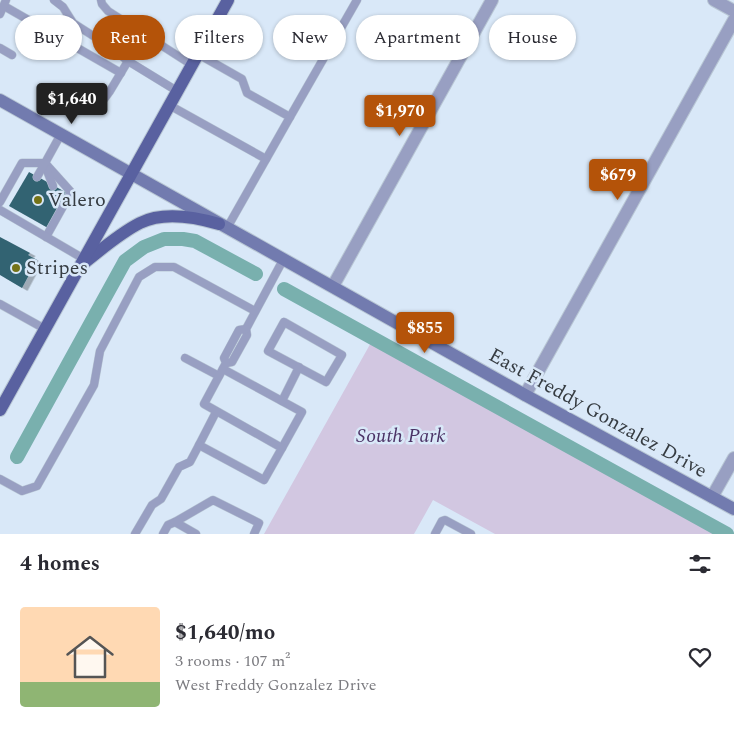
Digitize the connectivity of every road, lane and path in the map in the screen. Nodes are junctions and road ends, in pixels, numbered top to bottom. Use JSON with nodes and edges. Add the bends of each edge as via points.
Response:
{"nodes":[{"id":1,"x":54,"y":0,"type":"edge"},
{"id":2,"x":101,"y":0,"type":"edge"},
{"id":3,"x":228,"y":0,"type":"edge"},
{"id":4,"x":357,"y":0,"type":"edge"},
{"id":5,"x":492,"y":0,"type":"edge"},
{"id":6,"x":714,"y":0,"type":"edge"},
{"id":7,"x":5,"y":3,"type":"edge"},
{"id":8,"x":734,"y":11,"type":"edge"},
{"id":9,"x":0,"y":14,"type":"edge"},
{"id":10,"x":220,"y":15,"type":"edge"},
{"id":11,"x":734,"y":20,"type":"edge"},
{"id":12,"x":0,"y":48,"type":"edge"},
{"id":13,"x":175,"y":48,"type":"edge"},
{"id":14,"x":12,"y":55,"type":"dead end"},
{"id":15,"x":194,"y":60,"type":"edge"},
{"id":16,"x":197,"y":60,"type":"edge"},
{"id":17,"x":128,"y":61,"type":"junction"},
{"id":18,"x":121,"y":73,"type":"junction"},
{"id":19,"x":177,"y":91,"type":"junction"},
{"id":20,"x":82,"y":94,"type":"dead end"},
{"id":21,"x":0,"y":100,"type":"edge"},
{"id":22,"x":169,"y":105,"type":"junction"},
{"id":23,"x":290,"y":117,"type":"junction"},
{"id":24,"x":61,"y":134,"type":"junction"},
{"id":25,"x":266,"y":159,"type":"junction"},
{"id":26,"x":45,"y":163,"type":"junction"},
{"id":27,"x":131,"y":174,"type":"junction"},
{"id":28,"x":37,"y":177,"type":"dead end"},
{"id":29,"x":53,"y":186,"type":"dead end"},
{"id":30,"x":0,"y":202,"type":"edge"},
{"id":31,"x":0,"y":210,"type":"edge"},
{"id":32,"x":34,"y":220,"type":"dead end"},
{"id":33,"x":223,"y":226,"type":"junction"},
{"id":34,"x":30,"y":228,"type":"junction"},
{"id":35,"x":46,"y":237,"type":"junction"},
{"id":36,"x":283,"y":260,"type":"junction"},
{"id":37,"x":82,"y":262,"type":"junction"},
{"id":38,"x":333,"y":286,"type":"junction"},
{"id":39,"x":0,"y":304,"type":"edge"},
{"id":40,"x":255,"y":311,"type":"junction"},
{"id":41,"x":45,"y":329,"type":"junction"},
{"id":42,"x":185,"y":358,"type":"dead end"},
{"id":43,"x":299,"y":367,"type":"junction"},
{"id":44,"x":223,"y":369,"type":"junction"},
{"id":45,"x":525,"y":395,"type":"junction"},
{"id":46,"x":282,"y":401,"type":"junction"},
{"id":47,"x":0,"y":410,"type":"edge"},
{"id":48,"x":216,"y":412,"type":"junction"},
{"id":49,"x":199,"y":445,"type":"junction"},
{"id":50,"x":282,"y":448,"type":"junction"},
{"id":51,"x":734,"y":458,"type":"edge"},
{"id":52,"x":0,"y":479,"type":"edge"},
{"id":53,"x":712,"y":497,"type":"junction"},
{"id":54,"x":734,"y":509,"type":"edge"},
{"id":55,"x":175,"y":522,"type":"junction"},
{"id":56,"x":135,"y":534,"type":"edge"},
{"id":57,"x":163,"y":534,"type":"edge"},
{"id":58,"x":196,"y":534,"type":"edge"},
{"id":59,"x":254,"y":534,"type":"edge"},
{"id":60,"x":435,"y":534,"type":"edge"},
{"id":61,"x":471,"y":534,"type":"edge"}],
"edges":[{"from":1,"to":17,"type":"lane","via":[[73,23]]},
{"from":2,"to":13,"type":"lane","via":[[108,11]]},
{"from":3,"to":10,"type":"main road"},
{"from":4,"to":23,"type":"lane"},
{"from":5,"to":38,"type":"street"},
{"from":6,"to":8,"type":"street"},
{"from":7,"to":9,"type":"lane"},
{"from":7,"to":18,"type":"lane"},
{"from":11,"to":45,"type":"street"},
{"from":12,"to":14,"type":"lane"},
{"from":15,"to":19,"type":"main road"},
{"from":16,"to":23,"type":"lane","via":[[242,79],[247,93]]},
{"from":17,"to":18,"type":"lane"},
{"from":17,"to":19,"type":"lane"},
{"from":18,"to":20,"type":"lane","via":[[104,99],[97,101]]},
{"from":19,"to":22,"type":"main road"},
{"from":21,"to":24,"type":"main road","name":"East Freddy Gonzalez Drive"},
{"from":22,"to":25,"type":"lane"},
{"from":22,"to":27,"type":"main road"},
{"from":23,"to":25,"type":"lane"},
{"from":24,"to":26,"type":"lane"},
{"from":24,"to":27,"type":"main road","name":"East Freddy Gonzalez Drive"},
{"from":25,"to":33,"type":"lane"},
{"from":26,"to":28,"type":"lane"},
{"from":26,"to":29,"type":"lane"},
{"from":26,"to":30,"type":"lane","via":[[22,163]]},
{"from":26,"to":35,"type":"lane","via":[[71,192]]},
{"from":27,"to":33,"type":"main road","name":"East Freddy Gonzalez Drive"},
{"from":27,"to":37,"type":"main road"},
{"from":31,"to":34,"type":"lane","via":[[16,215]]},
{"from":32,"to":34,"type":"lane"},
{"from":33,"to":36,"type":"main road","name":"East Freddy Gonzalez Drive"},
{"from":33,"to":37,"type":"main road","via":[[193,217],[161,217],[141,222]]},
{"from":34,"to":35,"type":"lane"},
{"from":35,"to":37,"type":"lane"},
{"from":36,"to":38,"type":"main road","name":"East Freddy Gonzalez Drive"},
{"from":36,"to":40,"type":"lane"},
{"from":37,"to":41,"type":"main road"},
{"from":38,"to":45,"type":"main road","name":"East Freddy Gonzalez Drive"},
{"from":39,"to":41,"type":"lane"},
{"from":40,"to":44,"type":"lane","via":[[238,354]]},
{"from":40,"to":52,"type":"lane","via":[[174,267],[155,267],[139,277],[100,351],[94,386],[37,486],[22,491]]},
{"from":41,"to":47,"type":"main road"},
{"from":42,"to":44,"type":"lane"},
{"from":43,"to":43,"type":"lane","via":[[268,351],[284,322],[342,354],[326,382]]},
{"from":43,"to":46,"type":"lane"},
{"from":44,"to":46,"type":"lane"},
{"from":44,"to":48,"type":"lane","via":[[204,404]]},
{"from":45,"to":53,"type":"main road","name":"East Freddy Gonzalez Drive"},
{"from":46,"to":50,"type":"lane","via":[[302,412]]},
{"from":48,"to":49,"type":"lane"},
{"from":48,"to":50,"type":"lane"},
{"from":49,"to":50,"type":"lane","via":[[264,480]]},
{"from":49,"to":56,"type":"lane","via":[[190,462],[179,467],[161,500],[152,505]]},
{"from":51,"to":53,"type":"street"},
{"from":53,"to":54,"type":"main road","name":"East Freddy Gonzalez Drive"},
{"from":55,"to":57,"type":"lane"},
{"from":55,"to":58,"type":"lane"},
{"from":55,"to":59,"type":"lane","via":[[213,500],[260,523]]},
{"from":60,"to":61,"type":"lane","via":[[445,520]]}]}
